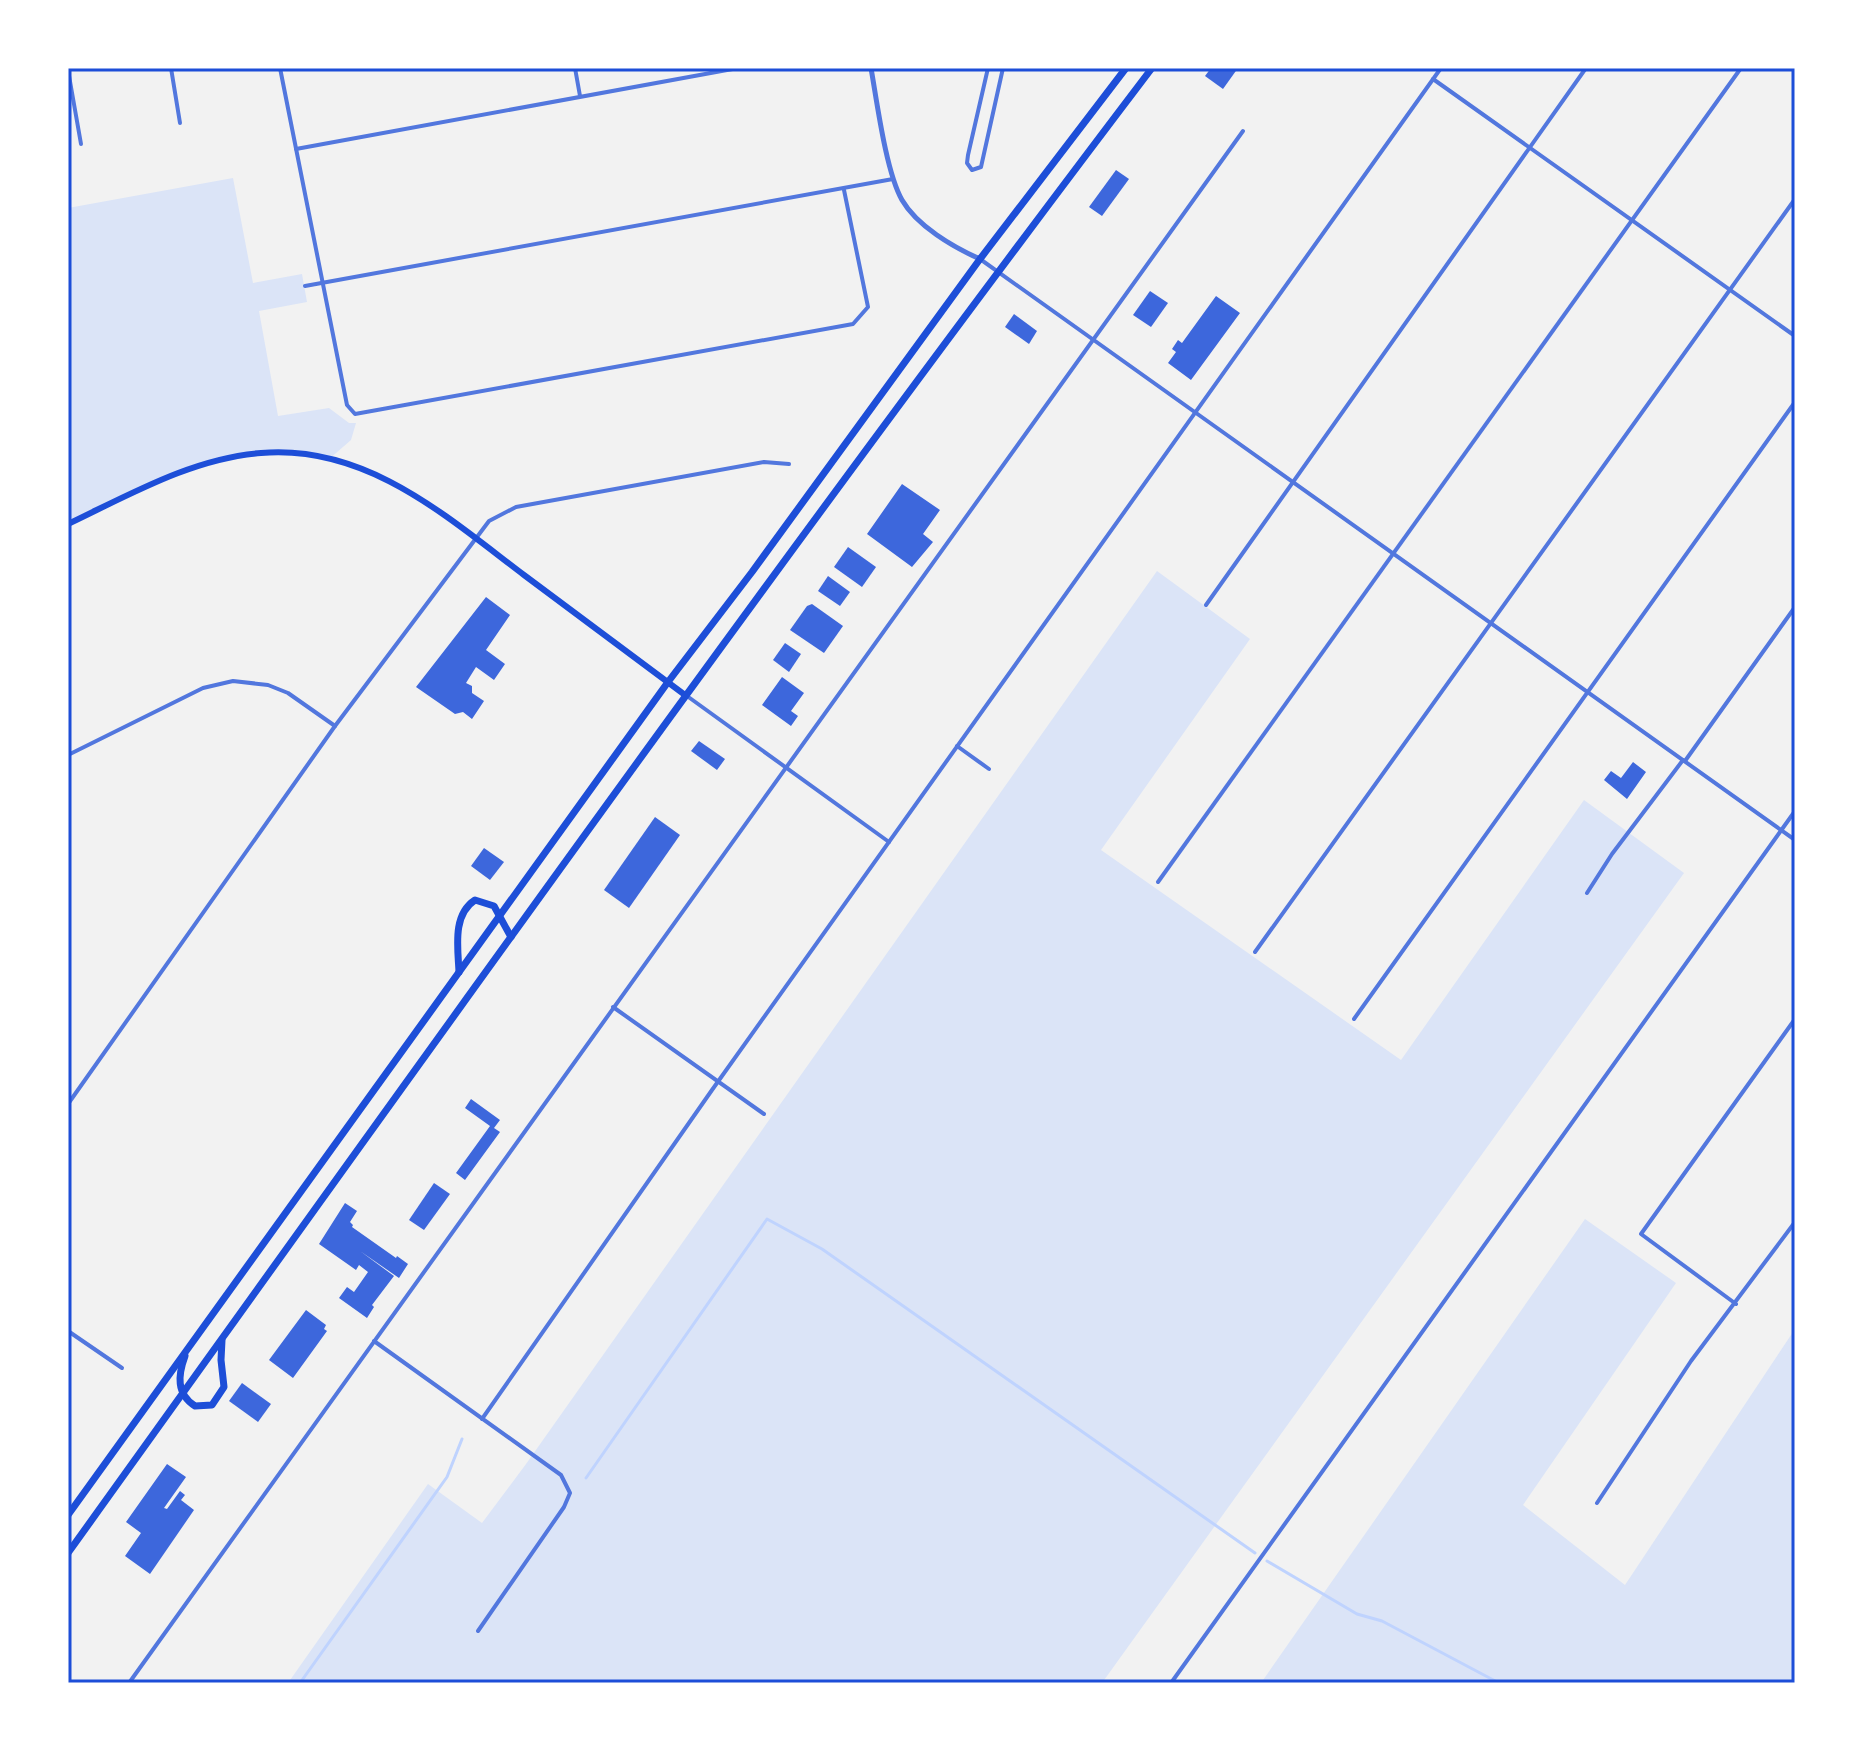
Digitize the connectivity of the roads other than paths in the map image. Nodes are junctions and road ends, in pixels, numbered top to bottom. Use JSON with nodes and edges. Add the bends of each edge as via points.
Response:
{"nodes":[{"id":1,"x":171,"y":68,"type":"edge"},
{"id":2,"x":280,"y":68,"type":"edge"},
{"id":3,"x":575,"y":68,"type":"edge"},
{"id":4,"x":738,"y":68,"type":"edge"},
{"id":5,"x":871,"y":68,"type":"edge"},
{"id":6,"x":988,"y":68,"type":"edge"},
{"id":7,"x":1003,"y":68,"type":"edge"},
{"id":8,"x":1126,"y":68,"type":"edge"},
{"id":9,"x":1152,"y":68,"type":"edge"},
{"id":10,"x":1441,"y":68,"type":"edge"},
{"id":11,"x":1586,"y":68,"type":"edge"},
{"id":12,"x":1741,"y":68,"type":"edge"},
{"id":13,"x":70,"y":69,"type":"edge"},
{"id":14,"x":1433,"y":79,"type":"junction"},
{"id":15,"x":580,"y":96,"type":"junction"},
{"id":16,"x":180,"y":123,"type":"dead end"},
{"id":17,"x":1243,"y":131,"type":"dead end"},
{"id":18,"x":81,"y":144,"type":"dead end"},
{"id":19,"x":1530,"y":147,"type":"junction"},
{"id":20,"x":296,"y":149,"type":"junction"},
{"id":21,"x":893,"y":179,"type":"junction"},
{"id":22,"x":844,"y":190,"type":"junction"},
{"id":23,"x":1795,"y":199,"type":"edge"},
{"id":24,"x":1632,"y":220,"type":"junction"},
{"id":25,"x":980,"y":259,"type":"junction"},
{"id":26,"x":998,"y":271,"type":"junction"},
{"id":27,"x":322,"y":283,"type":"junction"},
{"id":28,"x":305,"y":286,"type":"dead end"},
{"id":29,"x":1730,"y":290,"type":"junction"},
{"id":30,"x":1795,"y":336,"type":"edge"},
{"id":31,"x":1094,"y":339,"type":"junction"},
{"id":32,"x":1795,"y":402,"type":"edge"},
{"id":33,"x":1195,"y":411,"type":"junction"},
{"id":34,"x":789,"y":464,"type":"dead end"},
{"id":35,"x":1294,"y":481,"type":"junction"},
{"id":36,"x":68,"y":524,"type":"edge"},
{"id":37,"x":475,"y":538,"type":"junction"},
{"id":38,"x":1394,"y":553,"type":"junction"},
{"id":39,"x":1206,"y":605,"type":"dead end"},
{"id":40,"x":1795,"y":607,"type":"edge"},
{"id":41,"x":1492,"y":623,"type":"junction"},
{"id":42,"x":668,"y":682,"type":"junction"},
{"id":43,"x":1588,"y":692,"type":"junction"},
{"id":44,"x":685,"y":695,"type":"junction"},
{"id":45,"x":335,"y":726,"type":"junction"},
{"id":46,"x":957,"y":746,"type":"junction"},
{"id":47,"x":68,"y":755,"type":"edge"},
{"id":48,"x":1684,"y":761,"type":"junction"},
{"id":49,"x":785,"y":767,"type":"junction"},
{"id":50,"x":989,"y":769,"type":"dead end"},
{"id":51,"x":1795,"y":811,"type":"edge"},
{"id":52,"x":1782,"y":830,"type":"junction"},
{"id":53,"x":1795,"y":840,"type":"edge"},
{"id":54,"x":889,"y":842,"type":"junction"},
{"id":55,"x":1158,"y":882,"type":"dead end"},
{"id":56,"x":1587,"y":893,"type":"dead end"},
{"id":57,"x":499,"y":916,"type":"junction"},
{"id":58,"x":511,"y":937,"type":"junction"},
{"id":59,"x":1255,"y":952,"type":"dead end"},
{"id":60,"x":459,"y":972,"type":"junction"},
{"id":61,"x":613,"y":1007,"type":"junction"},
{"id":62,"x":1354,"y":1019,"type":"dead end"},
{"id":63,"x":1795,"y":1019,"type":"edge"},
{"id":64,"x":718,"y":1082,"type":"junction"},
{"id":65,"x":68,"y":1104,"type":"edge"},
{"id":66,"x":764,"y":1114,"type":"dead end"},
{"id":67,"x":1795,"y":1222,"type":"edge"},
{"id":68,"x":1736,"y":1304,"type":"junction"},
{"id":69,"x":68,"y":1331,"type":"edge"},
{"id":70,"x":222,"y":1339,"type":"junction"},
{"id":71,"x":374,"y":1341,"type":"junction"},
{"id":72,"x":189,"y":1347,"type":"junction"},
{"id":73,"x":122,"y":1368,"type":"dead end"},
{"id":74,"x":182,"y":1394,"type":"junction"},
{"id":75,"x":482,"y":1419,"type":"junction"},
{"id":76,"x":1597,"y":1503,"type":"dead end"},
{"id":77,"x":68,"y":1515,"type":"edge"},
{"id":78,"x":68,"y":1553,"type":"edge"},
{"id":79,"x":478,"y":1631,"type":"dead end"},
{"id":80,"x":129,"y":1683,"type":"edge"},
{"id":81,"x":1171,"y":1683,"type":"edge"}],
"edges":[{"from":1,"to":16,"type":"street"},
{"from":2,"to":20,"type":"street"},
{"from":3,"to":15,"type":"street"},
{"from":4,"to":15,"type":"street"},
{"from":5,"to":21,"type":"street"},
{"from":6,"to":7,"type":"street","via":[[968,155],[972,170],[981,167]]},
{"from":8,"to":25,"type":"highway"},
{"from":9,"to":26,"type":"highway"},
{"from":10,"to":14,"type":"street"},
{"from":11,"to":19,"type":"street"},
{"from":12,"to":24,"type":"street"},
{"from":13,"to":18,"type":"street"},
{"from":14,"to":19,"type":"street"},
{"from":14,"to":33,"type":"street"},
{"from":15,"to":20,"type":"street"},
{"from":17,"to":31,"type":"street"},
{"from":19,"to":24,"type":"street"},
{"from":19,"to":35,"type":"street"},
{"from":20,"to":27,"type":"street"},
{"from":21,"to":22,"type":"street"},
{"from":21,"to":25,"type":"street","via":[[901,199],[921,221]]},
{"from":22,"to":27,"type":"street"},
{"from":22,"to":27,"type":"street","via":[[868,307],[853,324],[355,414],[347,405]]},
{"from":23,"to":29,"type":"street"},
{"from":24,"to":29,"type":"street"},
{"from":24,"to":38,"type":"street"},
{"from":25,"to":26,"type":"street"},
{"from":25,"to":42,"type":"highway"},
{"from":26,"to":31,"type":"street"},
{"from":26,"to":44,"type":"highway"},
{"from":27,"to":28,"type":"street"},
{"from":29,"to":30,"type":"street"},
{"from":29,"to":41,"type":"street"},
{"from":31,"to":33,"type":"street"},
{"from":31,"to":49,"type":"street"},
{"from":32,"to":43,"type":"street"},
{"from":33,"to":35,"type":"street"},
{"from":33,"to":46,"type":"street"},
{"from":34,"to":37,"type":"street","via":[[764,462],[516,507],[489,521]]},
{"from":35,"to":38,"type":"street"},
{"from":35,"to":39,"type":"street"},
{"from":36,"to":37,"type":"main road","via":[[221,459],[295,452],[367,469],[423,499]]},
{"from":37,"to":42,"type":"main road"},
{"from":37,"to":45,"type":"street"},
{"from":38,"to":41,"type":"street"},
{"from":38,"to":55,"type":"street"},
{"from":40,"to":48,"type":"street"},
{"from":41,"to":43,"type":"street"},
{"from":41,"to":59,"type":"street"},
{"from":42,"to":44,"type":"main road"},
{"from":42,"to":57,"type":"highway"},
{"from":43,"to":48,"type":"street"},
{"from":43,"to":62,"type":"street"},
{"from":44,"to":49,"type":"street"},
{"from":44,"to":58,"type":"highway"},
{"from":45,"to":47,"type":"street","via":[[288,693],[233,681],[203,688]]},
{"from":45,"to":65,"type":"street"},
{"from":46,"to":50,"type":"street"},
{"from":46,"to":54,"type":"street"},
{"from":48,"to":52,"type":"street"},
{"from":48,"to":56,"type":"street"},
{"from":49,"to":54,"type":"street"},
{"from":49,"to":61,"type":"street"},
{"from":51,"to":52,"type":"street"},
{"from":52,"to":53,"type":"street"},
{"from":52,"to":81,"type":"street"},
{"from":54,"to":64,"type":"street"},
{"from":57,"to":58,"type":"highway"},
{"from":57,"to":60,"type":"highway"},
{"from":57,"to":60,"type":"highway","via":[[486,901],[467,906],[460,920]]},
{"from":58,"to":70,"type":"highway"},
{"from":60,"to":72,"type":"highway"},
{"from":61,"to":64,"type":"street"},
{"from":61,"to":71,"type":"street"},
{"from":63,"to":68,"type":"street","via":[[1641,1234]]},
{"from":64,"to":66,"type":"street"},
{"from":64,"to":75,"type":"street"},
{"from":67,"to":68,"type":"street"},
{"from":68,"to":76,"type":"street","via":[[1691,1361]]},
{"from":69,"to":73,"type":"street"},
{"from":70,"to":74,"type":"highway"},
{"from":70,"to":74,"type":"highway","via":[[224,1387],[218,1399],[200,1408]]},
{"from":71,"to":75,"type":"street"},
{"from":71,"to":80,"type":"street"},
{"from":72,"to":74,"type":"highway","via":[[180,1372]]},
{"from":72,"to":77,"type":"highway"},
{"from":74,"to":78,"type":"highway"},
{"from":75,"to":79,"type":"street","via":[[561,1475],[570,1493]]}]}
